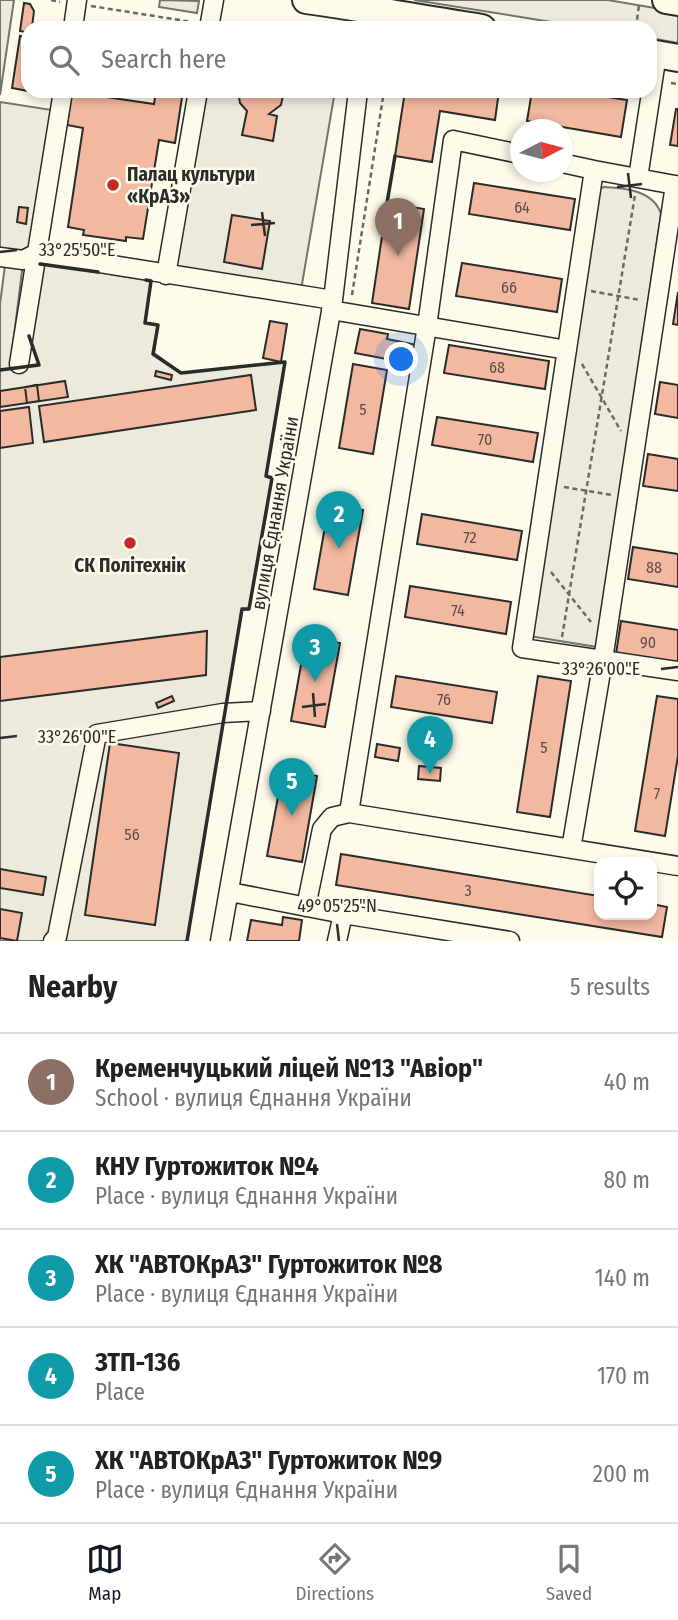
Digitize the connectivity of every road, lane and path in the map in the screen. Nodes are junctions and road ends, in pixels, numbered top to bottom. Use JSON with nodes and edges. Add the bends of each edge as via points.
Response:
{"nodes":[{"id":1,"x":51,"y":0,"type":"edge"},
{"id":2,"x":214,"y":0,"type":"edge"},
{"id":3,"x":306,"y":0,"type":"edge"},
{"id":4,"x":666,"y":0,"type":"edge"},
{"id":5,"x":77,"y":2,"type":"edge"},
{"id":6,"x":678,"y":2,"type":"edge"},
{"id":7,"x":639,"y":5,"type":"dead end"},
{"id":8,"x":368,"y":12,"type":"edge"},
{"id":9,"x":74,"y":21,"type":"edge"},
{"id":10,"x":177,"y":21,"type":"edge"},
{"id":11,"x":210,"y":21,"type":"edge"},
{"id":12,"x":435,"y":21,"type":"edge"},
{"id":13,"x":637,"y":21,"type":"edge"},
{"id":14,"x":662,"y":55,"type":"edge"},
{"id":15,"x":657,"y":81,"type":"edge"},
{"id":16,"x":62,"y":98,"type":"edge"},
{"id":17,"x":197,"y":98,"type":"edge"},
{"id":18,"x":357,"y":98,"type":"edge"},
{"id":19,"x":383,"y":98,"type":"edge"},
{"id":20,"x":654,"y":98,"type":"edge"},
{"id":21,"x":510,"y":152,"type":"edge"},
{"id":22,"x":573,"y":165,"type":"edge"},
{"id":23,"x":594,"y":170,"type":"junction"},
{"id":24,"x":638,"y":178,"type":"junction"},
{"id":25,"x":677,"y":186,"type":"edge"},
{"id":26,"x":37,"y":253,"type":"junction"},
{"id":27,"x":671,"y":255,"type":"edge"},
{"id":28,"x":0,"y":257,"type":"edge"},
{"id":29,"x":166,"y":275,"type":"junction"},
{"id":30,"x":576,"y":288,"type":"junction"},
{"id":31,"x":619,"y":296,"type":"junction"},
{"id":32,"x":656,"y":304,"type":"junction"},
{"id":33,"x":332,"y":305,"type":"junction"},
{"id":34,"x":350,"y":313,"type":"junction"},
{"id":35,"x":426,"y":326,"type":"junction"},
{"id":36,"x":567,"y":345,"type":"junction"},
{"id":37,"x":19,"y":364,"type":"dead end"},
{"id":38,"x":602,"y":398,"type":"junction"},
{"id":39,"x":634,"y":452,"type":"junction"},
{"id":40,"x":547,"y":484,"type":"junction"},
{"id":41,"x":587,"y":491,"type":"junction"},
{"id":42,"x":627,"y":498,"type":"junction"},
{"id":43,"x":536,"y":553,"type":"junction"},
{"id":44,"x":569,"y":595,"type":"junction"},
{"id":45,"x":606,"y":641,"type":"junction"},
{"id":46,"x":559,"y":654,"type":"junction"},
{"id":47,"x":603,"y":660,"type":"junction"},
{"id":48,"x":678,"y":671,"type":"edge"},
{"id":49,"x":261,"y":711,"type":"junction"},
{"id":50,"x":349,"y":813,"type":"junction"},
{"id":51,"x":571,"y":849,"type":"junction"},
{"id":52,"x":678,"y":866,"type":"edge"},
{"id":53,"x":230,"y":892,"type":"junction"},
{"id":54,"x":306,"y":907,"type":"junction"},
{"id":55,"x":343,"y":914,"type":"junction"},
{"id":56,"x":53,"y":941,"type":"edge"},
{"id":57,"x":220,"y":941,"type":"edge"},
{"id":58,"x":337,"y":941,"type":"edge"},
{"id":59,"x":510,"y":941,"type":"edge"}],
"edges":[{"from":1,"to":5,"type":"path"},
{"from":2,"to":11,"type":"street"},
{"from":3,"to":8,"type":"highway"},
{"from":4,"to":6,"type":"highway"},
{"from":5,"to":9,"type":"street"},
{"from":5,"to":10,"type":"path"},
{"from":7,"to":13,"type":"path"},
{"from":8,"to":12,"type":"highway"},
{"from":14,"to":15,"type":"street"},
{"from":16,"to":26,"type":"street"},
{"from":17,"to":29,"type":"street"},
{"from":18,"to":33,"type":"street","name":"вулиця Єднання України"},
{"from":19,"to":34,"type":"path"},
{"from":20,"to":24,"type":"street"},
{"from":21,"to":35,"type":"street","via":[[453,140]]},
{"from":22,"to":23,"type":"street"},
{"from":23,"to":24,"type":"street"},
{"from":23,"to":30,"type":"street"},
{"from":24,"to":25,"type":"street"},
{"from":24,"to":31,"type":"path"},
{"from":25,"to":27,"type":"street"},
{"from":26,"to":28,"type":"street","via":[[23,260]]},
{"from":26,"to":29,"type":"street"},
{"from":26,"to":37,"type":"street"},
{"from":27,"to":32,"type":"street"},
{"from":29,"to":33,"type":"street"},
{"from":30,"to":31,"type":"path"},
{"from":30,"to":36,"type":"street"},
{"from":31,"to":32,"type":"path"},
{"from":31,"to":38,"type":"path"},
{"from":32,"to":39,"type":"street"},
{"from":33,"to":34,"type":"street"},
{"from":33,"to":49,"type":"street","name":"вулиця Єднання України"},
{"from":34,"to":35,"type":"street"},
{"from":35,"to":36,"type":"street"},
{"from":35,"to":50,"type":"street"},
{"from":36,"to":38,"type":"path"},
{"from":36,"to":40,"type":"street"},
{"from":38,"to":39,"type":"path"},
{"from":38,"to":41,"type":"path"},
{"from":39,"to":42,"type":"street"},
{"from":40,"to":41,"type":"path"},
{"from":40,"to":43,"type":"street"},
{"from":41,"to":42,"type":"path"},
{"from":41,"to":44,"type":"path"},
{"from":42,"to":45,"type":"street"},
{"from":43,"to":44,"type":"path"},
{"from":43,"to":46,"type":"street","via":[[522,648]]},
{"from":44,"to":45,"type":"path"},
{"from":44,"to":46,"type":"path"},
{"from":45,"to":47,"type":"street"},
{"from":46,"to":47,"type":"street"},
{"from":47,"to":48,"type":"street"},
{"from":47,"to":51,"type":"street"},
{"from":49,"to":53,"type":"street","name":"вулиця Єднання України"},
{"from":49,"to":56,"type":"street","via":[[97,734]]},
{"from":50,"to":51,"type":"street"},
{"from":50,"to":54,"type":"street","via":[[332,817],[322,828]]},
{"from":51,"to":52,"type":"street"},
{"from":53,"to":54,"type":"street"},
{"from":53,"to":57,"type":"street","name":"вулиця Єднання України"},
{"from":54,"to":55,"type":"street"},
{"from":55,"to":58,"type":"street"},
{"from":55,"to":59,"type":"street"}]}
